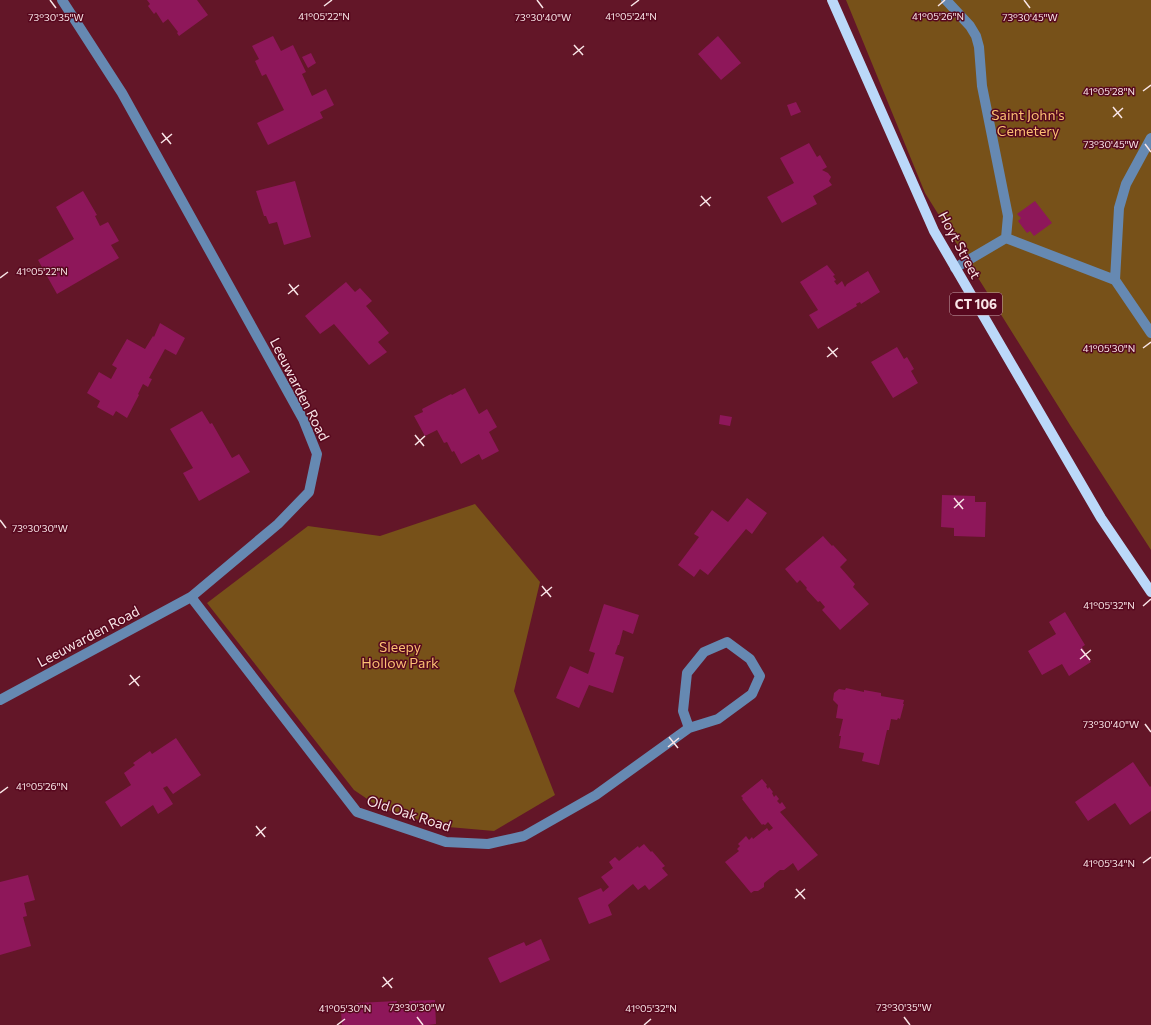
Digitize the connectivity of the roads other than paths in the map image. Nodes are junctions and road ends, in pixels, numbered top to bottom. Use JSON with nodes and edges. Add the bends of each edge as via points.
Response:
{"nodes":[{"id":1,"x":62,"y":0,"type":"edge"},
{"id":2,"x":832,"y":0,"type":"edge"},
{"id":3,"x":946,"y":0,"type":"edge"},
{"id":4,"x":1151,"y":138,"type":"edge"},
{"id":5,"x":1006,"y":238,"type":"junction"},
{"id":6,"x":955,"y":268,"type":"junction"},
{"id":7,"x":1115,"y":280,"type":"junction"},
{"id":8,"x":1151,"y":333,"type":"edge"},
{"id":9,"x":1151,"y":592,"type":"edge"},
{"id":10,"x":191,"y":597,"type":"junction"},
{"id":11,"x":0,"y":700,"type":"edge"},
{"id":12,"x":689,"y":728,"type":"junction"}],
"edges":[{"from":1,"to":10,"type":"street","name":"Leeuwarden Road","via":[[122,93],[303,419],[318,454],[309,492],[278,524]]},
{"from":2,"to":6,"type":"main road","name":"Hoyt Street","number":"CT 106","via":[[934,231]]},
{"from":3,"to":5,"type":"street","via":[[970,26],[979,47],[982,86],[1008,216]]},
{"from":4,"to":7,"type":"street","via":[[1126,184],[1120,208]]},
{"from":5,"to":6,"type":"street"},
{"from":5,"to":7,"type":"street"},
{"from":6,"to":9,"type":"main road","name":"Hoyt Street","number":"CT 106","via":[[1101,518]]},
{"from":7,"to":8,"type":"street"},
{"from":10,"to":11,"type":"street","name":"Leeuwarden Road"},
{"from":10,"to":12,"type":"street","name":"Old Oak Road","via":[[357,812],[446,842],[488,844],[524,836],[596,795]]},
{"from":12,"to":12,"type":"street","name":"Old Oak Road","via":[[718,719],[752,694],[760,676],[750,659],[727,642],[704,652],[687,673],[683,711]]}]}
